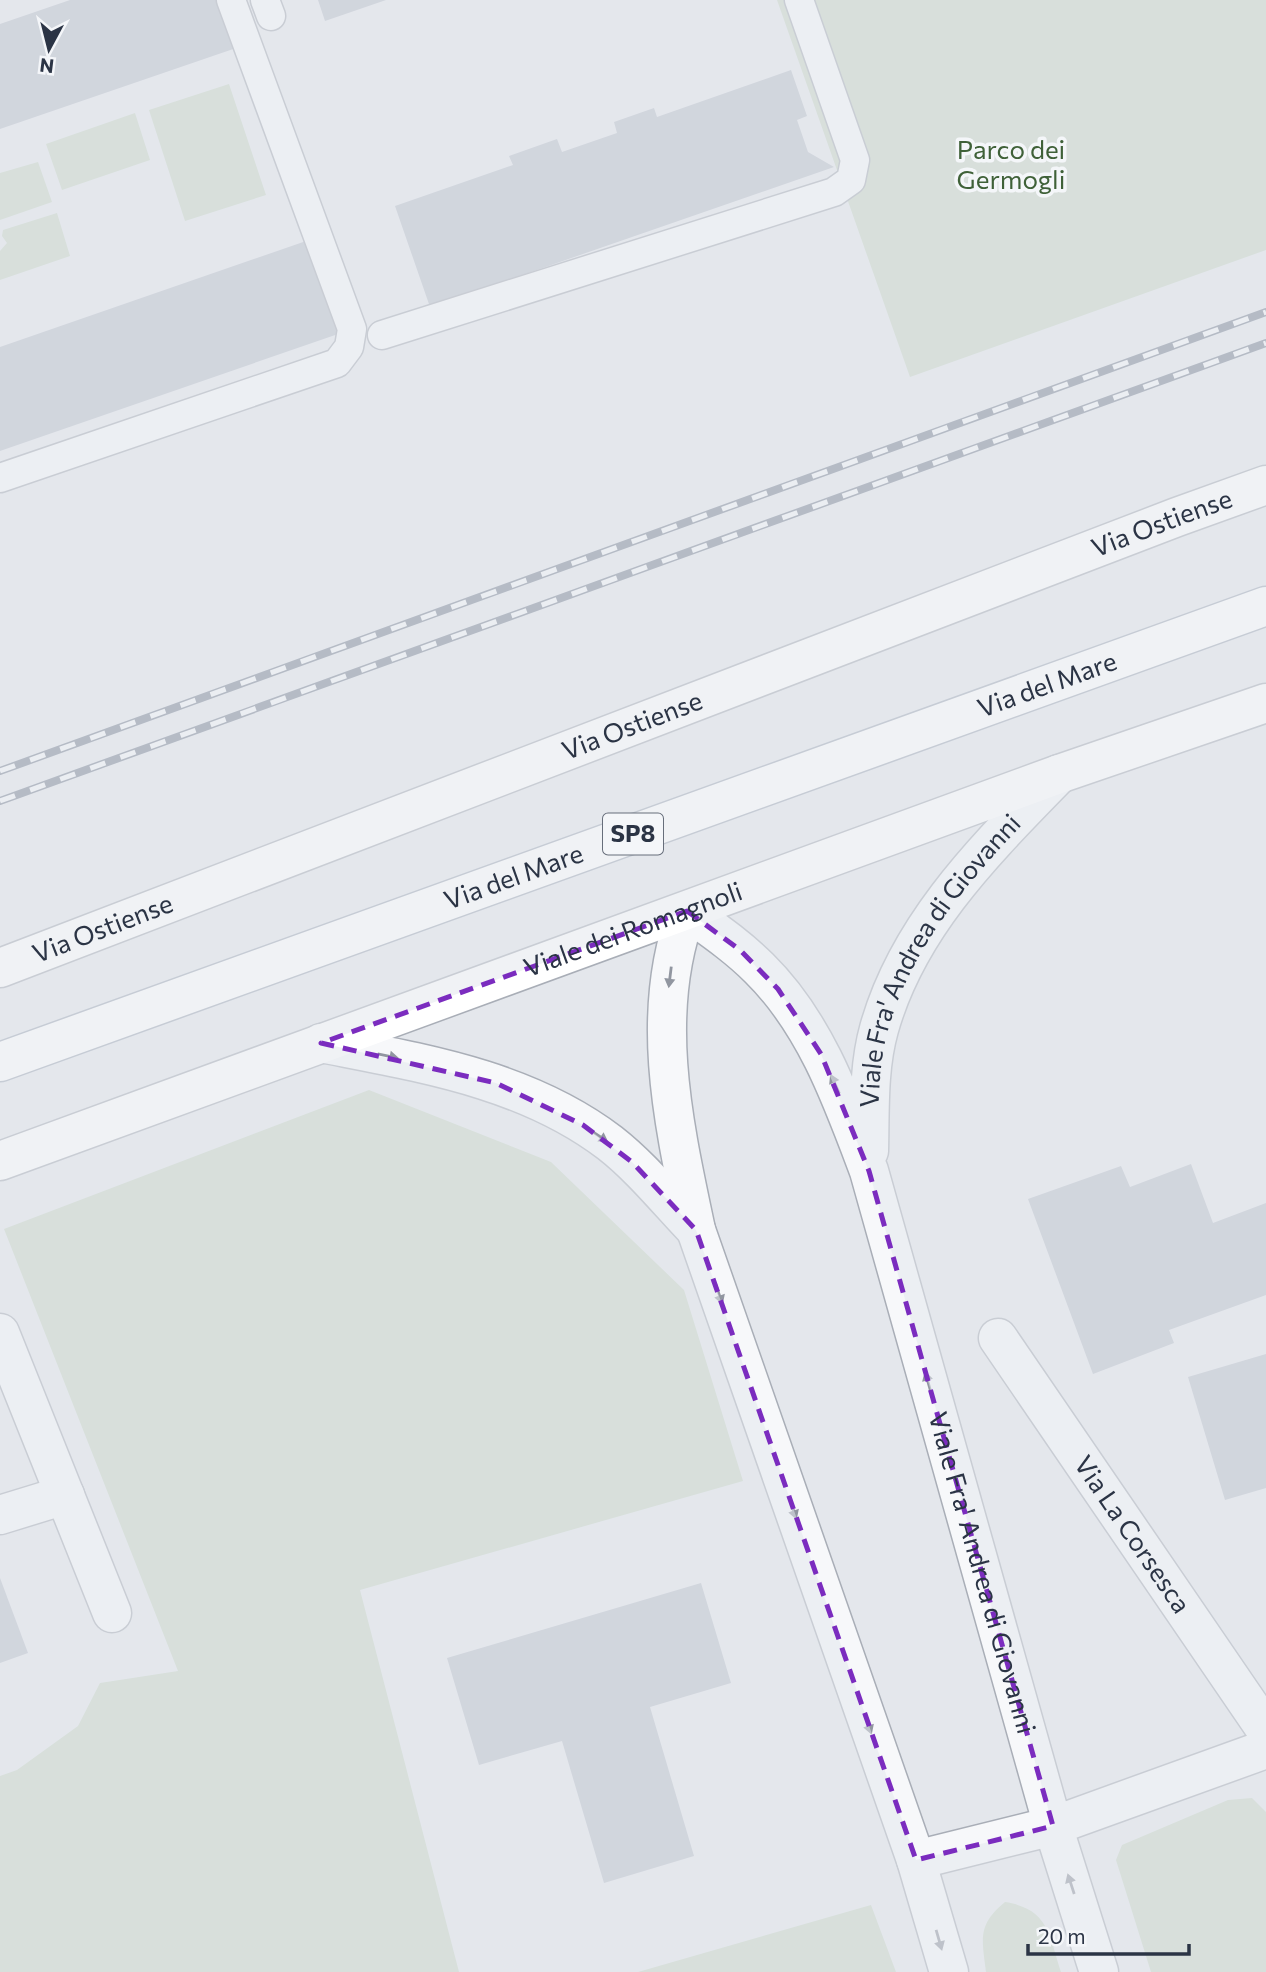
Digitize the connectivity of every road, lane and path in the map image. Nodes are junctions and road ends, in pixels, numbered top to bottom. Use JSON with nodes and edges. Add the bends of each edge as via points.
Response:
{"nodes":[{"id":1,"x":231,"y":0,"type":"edge"},
{"id":2,"x":799,"y":0,"type":"edge"},
{"id":3,"x":382,"y":335,"type":"dead end"},
{"id":4,"x":0,"y":478,"type":"edge"},
{"id":5,"x":1266,"y":485,"type":"edge"},
{"id":6,"x":1266,"y":606,"type":"edge"},
{"id":7,"x":1266,"y":703,"type":"edge"},
{"id":8,"x":1059,"y":774,"type":"junction"},
{"id":9,"x":687,"y":911,"type":"junction"},
{"id":10,"x":0,"y":968,"type":"edge"},
{"id":11,"x":321,"y":1043,"type":"junction"},
{"id":12,"x":0,"y":1062,"type":"edge"},
{"id":13,"x":0,"y":1161,"type":"edge"},
{"id":14,"x":869,"y":1171,"type":"junction"},
{"id":15,"x":696,"y":1230,"type":"junction"},
{"id":16,"x":0,"y":1333,"type":"edge"},
{"id":17,"x":998,"y":1338,"type":"dead end"},
{"id":18,"x":65,"y":1494,"type":"junction"},
{"id":19,"x":0,"y":1515,"type":"edge"},
{"id":20,"x":112,"y":1613,"type":"dead end"},
{"id":21,"x":1266,"y":1730,"type":"edge"},
{"id":22,"x":1266,"y":1749,"type":"edge"},
{"id":23,"x":1053,"y":1826,"type":"junction"},
{"id":24,"x":916,"y":1860,"type":"junction"},
{"id":25,"x":949,"y":1972,"type":"edge"},
{"id":26,"x":1099,"y":1972,"type":"edge"}],
"edges":[{"from":1,"to":4,"type":"lane","via":[[352,329],[349,347],[337,363]]},
{"from":2,"to":3,"type":"lane","via":[[855,160],[851,180],[834,192]]},
{"from":5,"to":10,"type":"main road","name":"Via Ostiense"},
{"from":6,"to":12,"type":"main road","name":"Via del Mare","number":"SP8"},
{"from":7,"to":8,"type":"main road","name":"Viale dei Romagnoli"},
{"from":8,"to":9,"type":"main road","name":"Viale dei Romagnoli"},
{"from":8,"to":14,"type":"street","name":"Viale Fra' Andrea di Giovanni","via":[[947,896],[908,959],[879,1029],[873,1063]]},
{"from":9,"to":11,"type":"main road","name":"Viale dei Romagnoli"},
{"from":14,"to":9,"type":"street","name":"Viale Fra' Andrea di Giovanni","one_way":true,"via":[[821,1054],[793,1010],[760,969]]},
{"from":9,"to":15,"type":"street","one_way":true,"via":[[672,962],[666,1038],[676,1127]]},
{"from":11,"to":13,"type":"main road","name":"Viale dei Romagnoli"},
{"from":11,"to":15,"type":"street","one_way":true,"via":[[463,1073],[555,1109],[610,1143]]},
{"from":23,"to":14,"type":"street","name":"Viale Fra' Andrea di Giovanni","one_way":true},
{"from":15,"to":24,"type":"street","one_way":true},
{"from":16,"to":18,"type":"street"},
{"from":17,"to":21,"type":"street","name":"Via La Corsesca"},
{"from":18,"to":19,"type":"street"},
{"from":18,"to":20,"type":"street"},
{"from":22,"to":23,"type":"street"},
{"from":23,"to":24,"type":"street"},
{"from":26,"to":23,"type":"street","name":"Viale Fra' Andrea di Giovanni","one_way":true},
{"from":24,"to":25,"type":"street","one_way":true}]}
